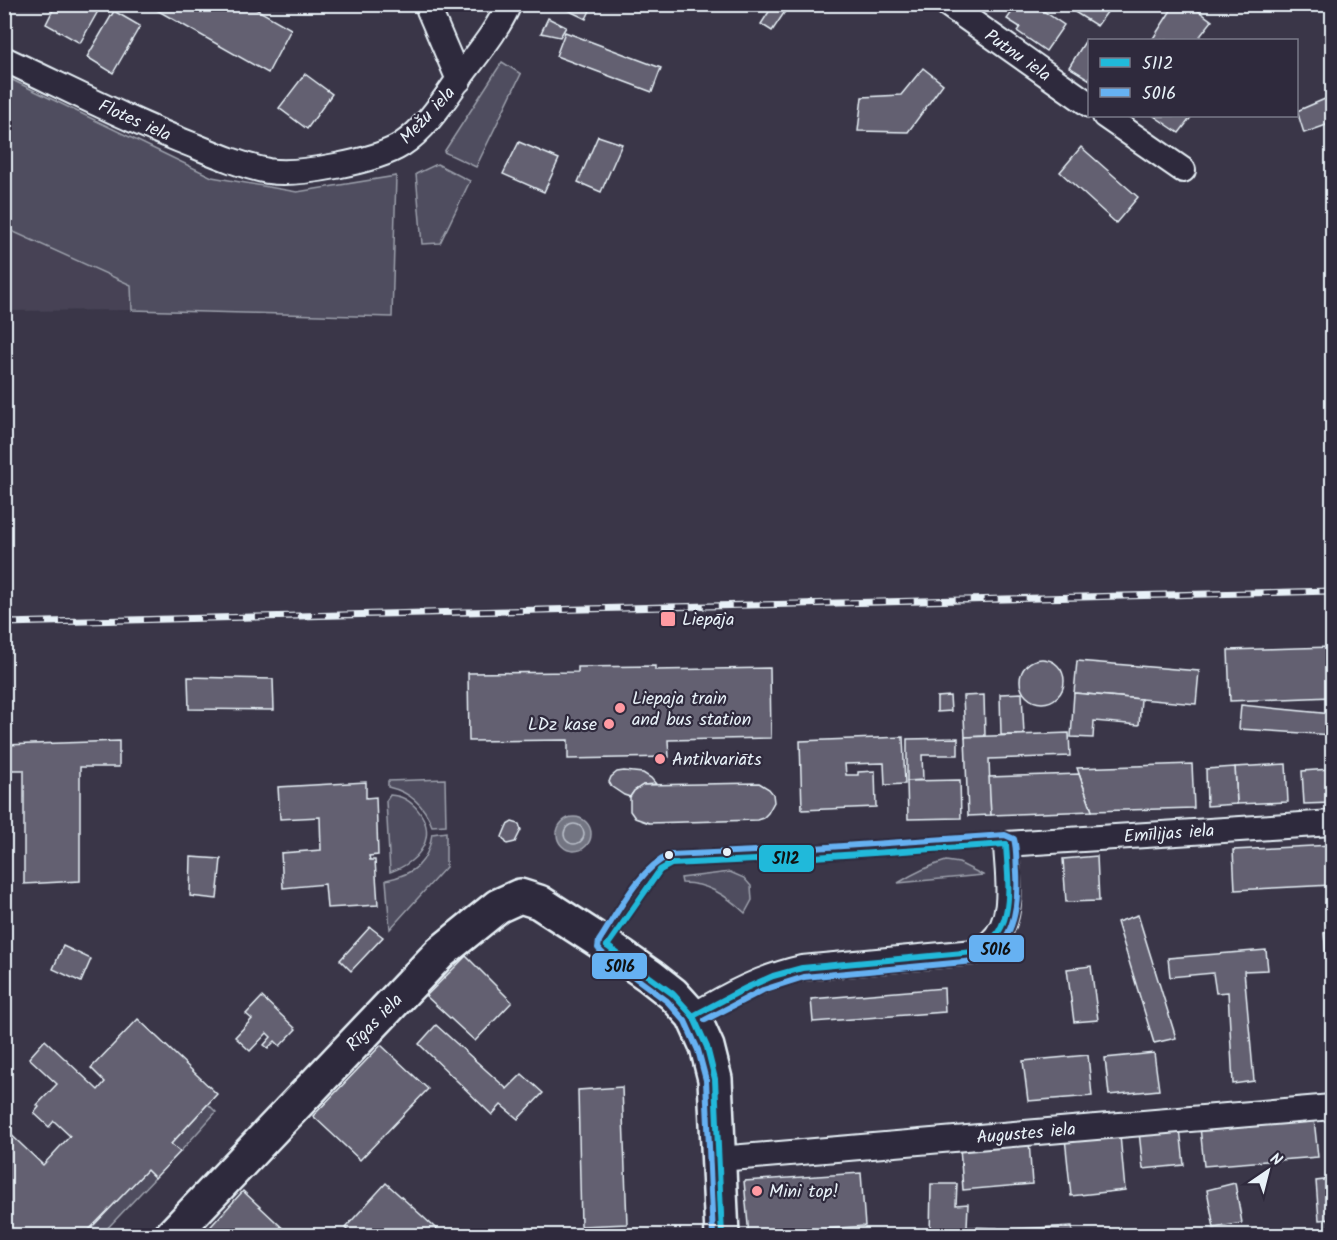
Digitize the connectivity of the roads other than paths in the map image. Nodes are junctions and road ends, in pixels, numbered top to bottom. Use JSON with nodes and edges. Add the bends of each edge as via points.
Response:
{"nodes":[{"id":1,"x":429,"y":4,"type":"edge"},
{"id":2,"x":509,"y":4,"type":"edge"},
{"id":3,"x":947,"y":4,"type":"edge"},
{"id":4,"x":4,"y":58,"type":"edge"},
{"id":5,"x":459,"y":80,"type":"junction"},
{"id":6,"x":1088,"y":104,"type":"edge"},
{"id":7,"x":1106,"y":117,"type":"edge"},
{"id":8,"x":1183,"y":170,"type":"dead end"},
{"id":9,"x":270,"y":171,"type":"joint"},
{"id":10,"x":1332,"y":823,"type":"edge"},
{"id":11,"x":693,"y":1016,"type":"junction"},
{"id":12,"x":1332,"y":1107,"type":"edge"},
{"id":13,"x":719,"y":1159,"type":"junction"},
{"id":14,"x":171,"y":1236,"type":"edge"},
{"id":15,"x":722,"y":1236,"type":"edge"}],
"edges":[{"from":1,"to":5,"type":"street"},
{"from":2,"to":5,"type":"street","name":"Mežu iela","via":[[502,21]]},
{"from":3,"to":6,"type":"street","name":"Putnu iela"},
{"from":4,"to":9,"type":"street","name":"Flotes iela","via":[[150,129],[234,162]]},
{"from":5,"to":9,"type":"street","name":"Mežu iela","via":[[439,107],[399,146],[364,160],[301,171]]},
{"from":7,"to":8,"type":"street"},
{"from":10,"to":11,"type":"street","name":"Emīlijas iela","via":[[1005,844],[1009,901],[1003,927],[990,944],[974,952],[774,974]]},
{"from":11,"to":13,"type":"street","name":"Rīgas iela","via":[[708,1047],[715,1079]]},
{"from":11,"to":14,"type":"street","name":"Rīgas iela","via":[[673,994],[607,946],[539,902],[520,896],[498,906],[440,953]]},
{"from":12,"to":13,"type":"street","name":"Augustes iela"},
{"from":13,"to":15,"type":"street","name":"Rīgas iela"}]}
